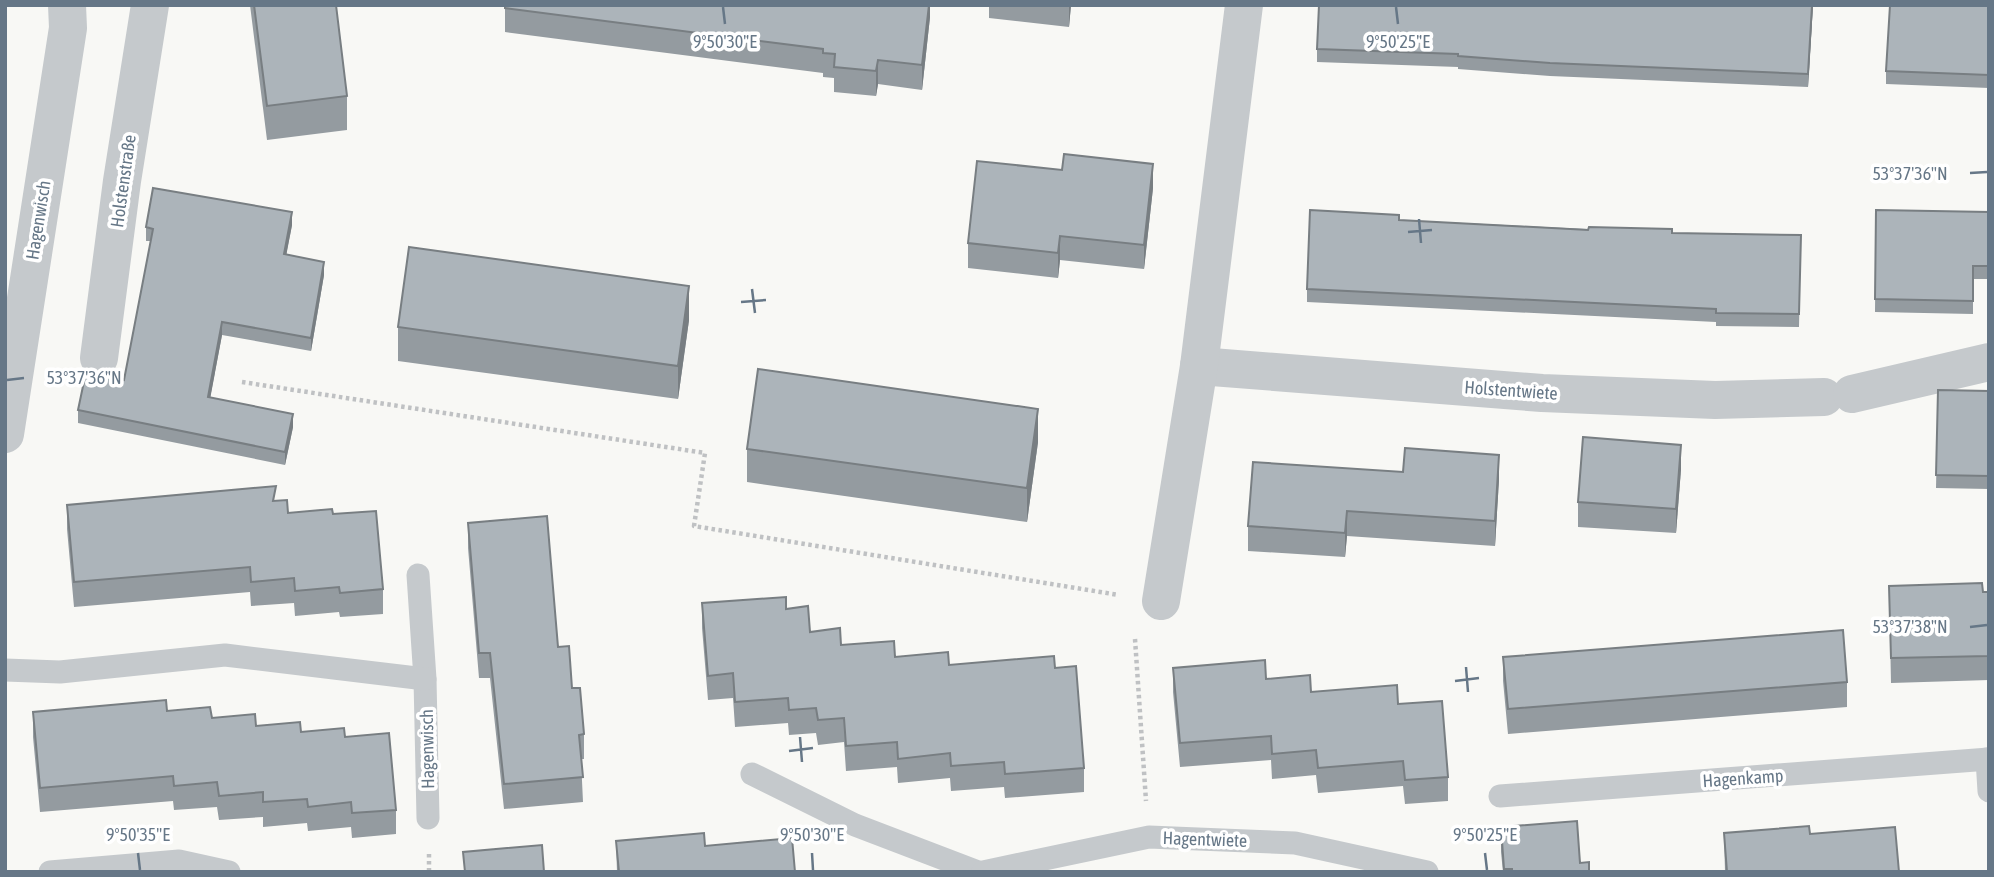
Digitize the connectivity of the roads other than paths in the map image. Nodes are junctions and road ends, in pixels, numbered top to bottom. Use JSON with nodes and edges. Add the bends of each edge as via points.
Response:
{"nodes":[{"id":1,"x":67,"y":5,"type":"edge"},
{"id":2,"x":150,"y":5,"type":"edge"},
{"id":3,"x":1244,"y":5,"type":"edge"},
{"id":4,"x":99,"y":358,"type":"dead end"},
{"id":5,"x":1989,"y":362,"type":"edge"},
{"id":6,"x":1199,"y":366,"type":"junction"},
{"id":7,"x":5,"y":434,"type":"edge"},
{"id":8,"x":418,"y":575,"type":"dead end"},
{"id":9,"x":1161,"y":601,"type":"road end"},
{"id":10,"x":5,"y":670,"type":"edge"},
{"id":11,"x":425,"y":680,"type":"junction"},
{"id":12,"x":1988,"y":759,"type":"edge"},
{"id":13,"x":752,"y":774,"type":"dead end"},
{"id":14,"x":1989,"y":791,"type":"edge"},
{"id":15,"x":1500,"y":796,"type":"dead end"},
{"id":16,"x":428,"y":818,"type":"dead end"},
{"id":17,"x":50,"y":872,"type":"edge"},
{"id":18,"x":229,"y":872,"type":"edge"},
{"id":19,"x":981,"y":872,"type":"edge"},
{"id":20,"x":1427,"y":872,"type":"edge"}],
"edges":[{"from":1,"to":7,"type":"street","name":"Hagenwisch","via":[[68,28]]},
{"from":2,"to":4,"type":"street","name":"Holstenstraße"},
{"from":3,"to":6,"type":"street"},
{"from":5,"to":6,"type":"street","name":"Holstentwiete","via":[[1838,396],[1715,400],[1542,393]]},
{"from":6,"to":9,"type":"street"},
{"from":8,"to":11,"type":"lane","name":"Hagenwisch"},
{"from":10,"to":11,"type":"lane","via":[[60,672],[225,655]]},
{"from":11,"to":16,"type":"lane","name":"Hagenwisch"},
{"from":12,"to":14,"type":"lane","name":"Hagenkamp"},
{"from":12,"to":15,"type":"lane","name":"Hagenkamp"},
{"from":13,"to":19,"type":"lane","name":"Hagentwiete","via":[[855,825]]},
{"from":17,"to":18,"type":"lane","via":[[179,861]]},
{"from":19,"to":20,"type":"lane","name":"Hagentwiete","via":[[1149,837],[1295,843]]}]}
